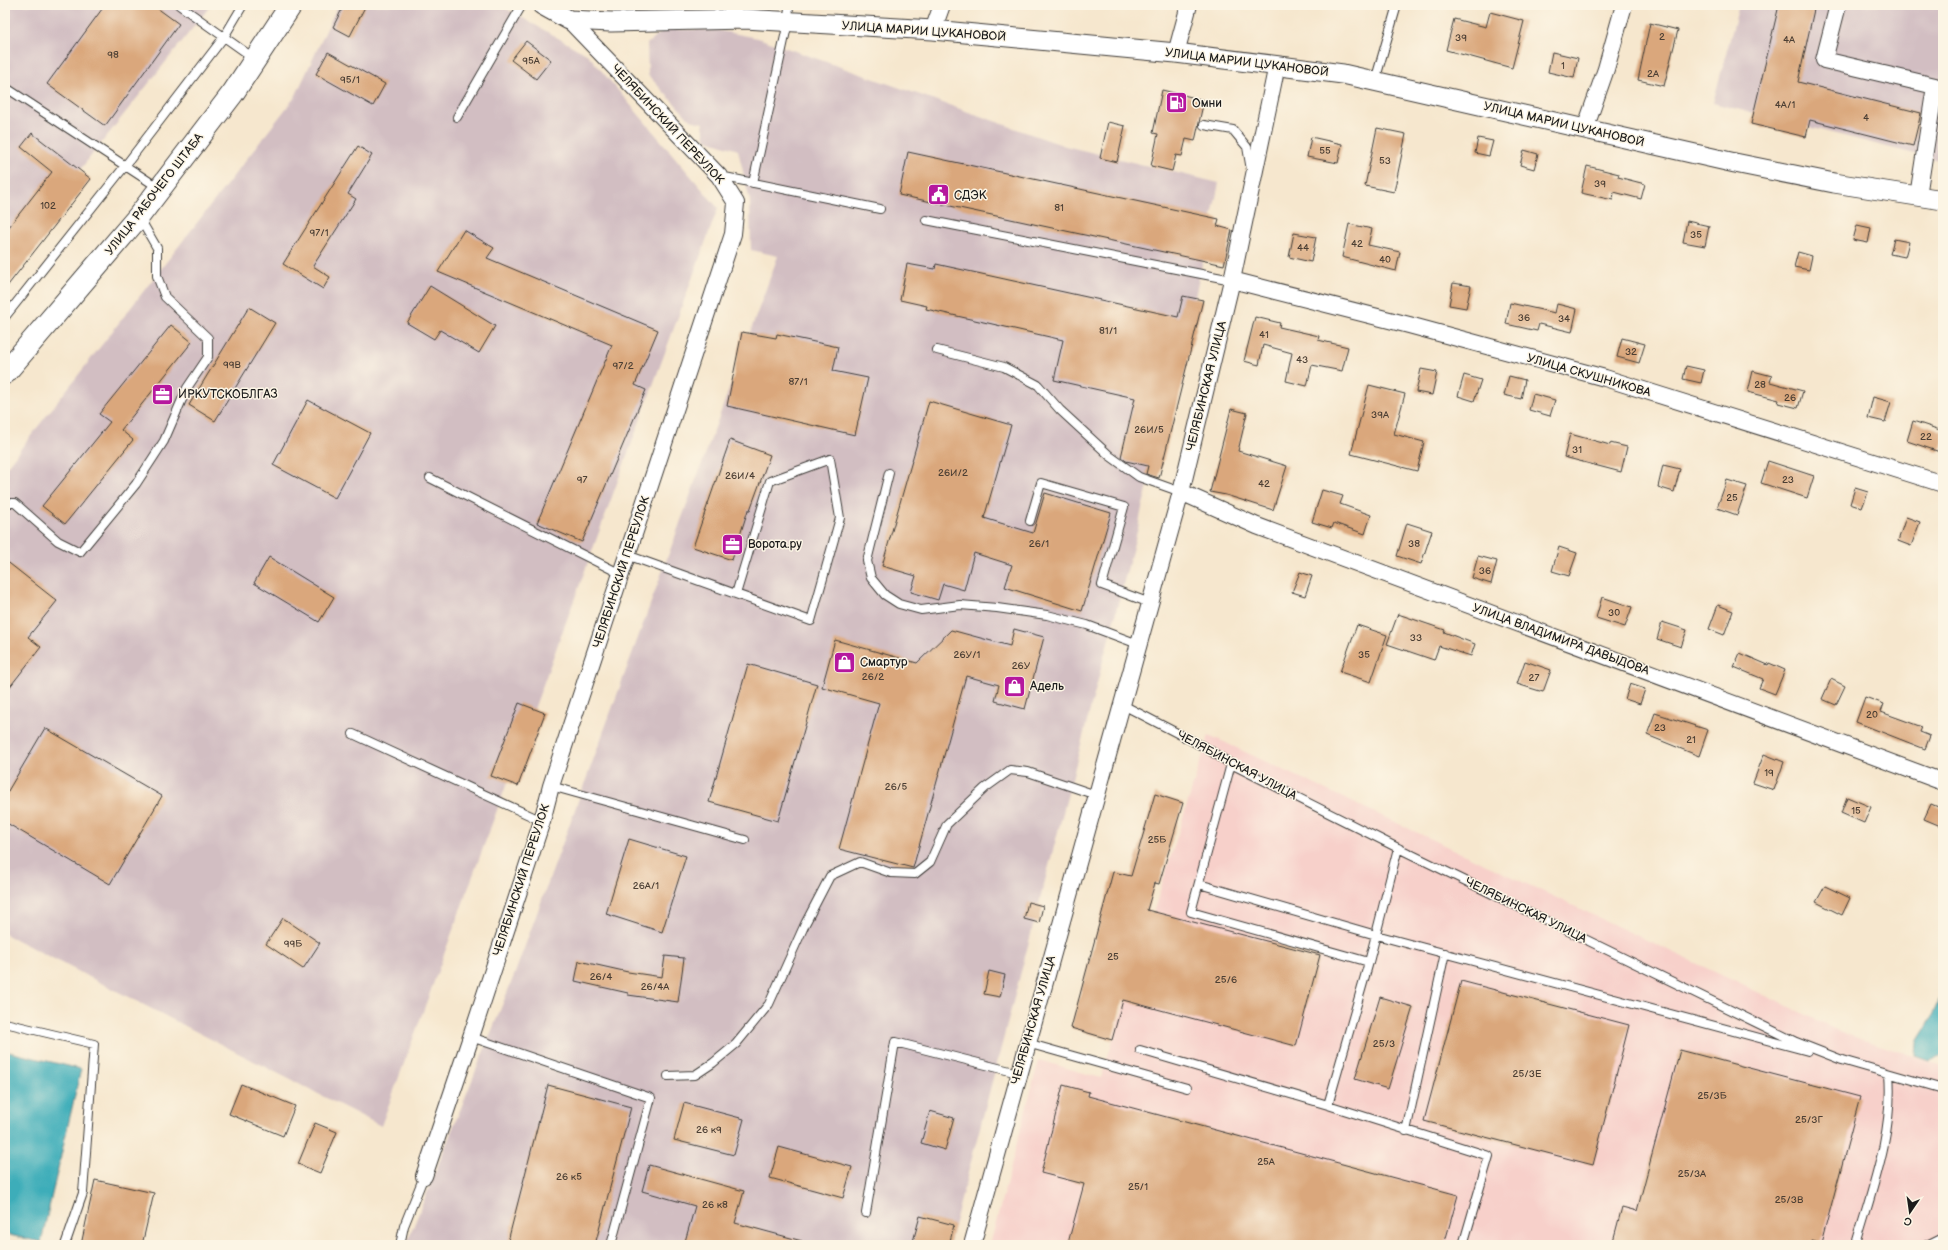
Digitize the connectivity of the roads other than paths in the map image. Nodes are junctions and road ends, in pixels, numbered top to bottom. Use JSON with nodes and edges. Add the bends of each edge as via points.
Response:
{"nodes":[{"id":1,"x":179,"y":5,"type":"edge"},
{"id":2,"x":243,"y":5,"type":"edge"},
{"id":3,"x":291,"y":5,"type":"edge"},
{"id":4,"x":522,"y":5,"type":"edge"},
{"id":5,"x":542,"y":5,"type":"edge"},
{"id":6,"x":942,"y":5,"type":"edge"},
{"id":7,"x":1189,"y":5,"type":"edge"},
{"id":8,"x":1397,"y":5,"type":"edge"},
{"id":9,"x":1624,"y":5,"type":"edge"},
{"id":10,"x":1838,"y":5,"type":"edge"},
{"id":11,"x":788,"y":13,"type":"edge"},
{"id":12,"x":569,"y":20,"type":"junction"},
{"id":13,"x":933,"y":30,"type":"junction"},
{"id":14,"x":224,"y":37,"type":"junction"},
{"id":15,"x":1176,"y":53,"type":"junction"},
{"id":16,"x":255,"y":59,"type":"junction"},
{"id":17,"x":1277,"y":65,"type":"junction"},
{"id":18,"x":1375,"y":81,"type":"junction"},
{"id":19,"x":5,"y":87,"type":"edge"},
{"id":20,"x":457,"y":117,"type":"dead end"},
{"id":21,"x":1204,"y":125,"type":"dead end"},
{"id":22,"x":1585,"y":129,"type":"junction"},
{"id":23,"x":125,"y":166,"type":"junction"},
{"id":24,"x":719,"y":176,"type":"junction"},
{"id":25,"x":1253,"y":182,"type":"junction"},
{"id":26,"x":753,"y":183,"type":"junction"},
{"id":27,"x":158,"y":188,"type":"junction"},
{"id":28,"x":1918,"y":196,"type":"junction"},
{"id":29,"x":1943,"y":200,"type":"edge"},
{"id":30,"x":880,"y":209,"type":"dead end"},
{"id":31,"x":139,"y":216,"type":"junction"},
{"id":32,"x":926,"y":220,"type":"dead end"},
{"id":33,"x":1232,"y":280,"type":"junction"},
{"id":34,"x":5,"y":317,"type":"edge"},
{"id":35,"x":937,"y":350,"type":"dead end"},
{"id":36,"x":5,"y":373,"type":"edge"},
{"id":37,"x":889,"y":473,"type":"dead end"},
{"id":38,"x":430,"y":478,"type":"dead end"},
{"id":39,"x":1943,"y":484,"type":"edge"},
{"id":40,"x":1181,"y":492,"type":"junction"},
{"id":41,"x":5,"y":503,"type":"edge"},
{"id":42,"x":1030,"y":521,"type":"dead end"},
{"id":43,"x":627,"y":555,"type":"junction"},
{"id":44,"x":620,"y":574,"type":"junction"},
{"id":45,"x":736,"y":594,"type":"junction"},
{"id":46,"x":1150,"y":603,"type":"junction"},
{"id":47,"x":1138,"y":644,"type":"junction"},
{"id":48,"x":1121,"y":704,"type":"junction"},
{"id":49,"x":352,"y":734,"type":"dead end"},
{"id":50,"x":1231,"y":764,"type":"junction"},
{"id":51,"x":1943,"y":782,"type":"edge"},
{"id":52,"x":550,"y":786,"type":"junction"},
{"id":53,"x":1096,"y":794,"type":"junction"},
{"id":54,"x":542,"y":821,"type":"junction"},
{"id":55,"x":744,"y":840,"type":"dead end"},
{"id":56,"x":1398,"y":848,"type":"junction"},
{"id":57,"x":1199,"y":884,"type":"junction"},
{"id":58,"x":1376,"y":935,"type":"junction"},
{"id":59,"x":1445,"y":953,"type":"junction"},
{"id":60,"x":1369,"y":962,"type":"junction"},
{"id":61,"x":5,"y":1023,"type":"edge"},
{"id":62,"x":471,"y":1038,"type":"junction"},
{"id":63,"x":1027,"y":1043,"type":"junction"},
{"id":64,"x":1140,"y":1050,"type":"dead end"},
{"id":65,"x":1842,"y":1060,"type":"junction"},
{"id":66,"x":1018,"y":1073,"type":"junction"},
{"id":67,"x":1889,"y":1074,"type":"junction"},
{"id":68,"x":668,"y":1076,"type":"dead end"},
{"id":69,"x":1187,"y":1088,"type":"dead end"},
{"id":70,"x":1943,"y":1089,"type":"edge"},
{"id":71,"x":1328,"y":1105,"type":"junction"},
{"id":72,"x":1406,"y":1131,"type":"junction"},
{"id":73,"x":424,"y":1176,"type":"joint"},
{"id":74,"x":866,"y":1213,"type":"dead end"},
{"id":75,"x":1943,"y":1237,"type":"edge"},
{"id":76,"x":65,"y":1245,"type":"edge"},
{"id":77,"x":400,"y":1245,"type":"edge"},
{"id":78,"x":612,"y":1245,"type":"edge"},
{"id":79,"x":972,"y":1245,"type":"edge"},
{"id":80,"x":1463,"y":1245,"type":"edge"},
{"id":81,"x":1856,"y":1245,"type":"edge"},
{"id":82,"x":1927,"y":1245,"type":"edge"}],
"edges":[{"from":1,"to":14,"type":"lane"},
{"from":2,"to":14,"type":"lane"},
{"from":3,"to":16,"type":"main road","name":"УЛИЦА РАБОЧЕГО ШТАБА"},
{"from":4,"to":20,"type":"lane"},
{"from":5,"to":12,"type":"street","name":"УЛИЦА МАРИИ ЦУКАНОВОЙ"},
{"from":6,"to":13,"type":"street"},
{"from":7,"to":15,"type":"street"},
{"from":8,"to":18,"type":"lane"},
{"from":9,"to":22,"type":"street","via":[[1606,69]]},
{"from":10,"to":28,"type":"street","via":[[1824,60],[1934,86]]},
{"from":11,"to":12,"type":"street","name":"УЛИЦА МАРИИ ЦУКАНОВОЙ","via":[[745,19],[610,22]]},
{"from":11,"to":13,"type":"street","name":"УЛИЦА МАРИИ ЦУКАНОВОЙ"},
{"from":11,"to":26,"type":"lane"},
{"from":12,"to":24,"type":"street","name":"ЧЕЛЯБИНСКИЙ ПЕРЕУЛОК"},
{"from":13,"to":15,"type":"street","name":"УЛИЦА МАРИИ ЦУКАНОВОЙ"},
{"from":14,"to":16,"type":"lane"},
{"from":14,"to":23,"type":"lane"},
{"from":15,"to":17,"type":"street","name":"УЛИЦА МАРИИ ЦУКАНОВОЙ"},
{"from":16,"to":27,"type":"main road","name":"УЛИЦА РАБОЧЕГО ШТАБА","via":[[233,93]]},
{"from":17,"to":18,"type":"street","name":"УЛИЦА МАРИИ ЦУКАНОВОЙ"},
{"from":17,"to":25,"type":"street","name":"ЧЕЛЯБИНСКАЯ УЛИЦА"},
{"from":18,"to":22,"type":"street","name":"УЛИЦА МАРИИ ЦУКАНОВОЙ"},
{"from":19,"to":23,"type":"lane"},
{"from":21,"to":25,"type":"lane","via":[[1233,130],[1246,147]]},
{"from":22,"to":28,"type":"street","name":"УЛИЦА МАРИИ ЦУКАНОВОЙ","via":[[1834,183]]},
{"from":23,"to":27,"type":"lane"},
{"from":23,"to":34,"type":"lane"},
{"from":24,"to":26,"type":"lane"},
{"from":24,"to":43,"type":"street","name":"ЧЕЛЯБИНСКИЙ ПЕРЕУЛОК","via":[[736,203],[733,234]]},
{"from":25,"to":33,"type":"street","name":"ЧЕЛЯБИНСКАЯ УЛИЦА"},
{"from":26,"to":30,"type":"lane"},
{"from":27,"to":31,"type":"main road","name":"УЛИЦА РАБОЧЕГО ШТАБА"},
{"from":28,"to":29,"type":"street","name":"УЛИЦА МАРИИ ЦУКАНОВОЙ"},
{"from":31,"to":36,"type":"main road","name":"УЛИЦА РАБОЧЕГО ШТАБА"},
{"from":31,"to":41,"type":"lane","via":[[157,248],[157,276],[165,297],[208,338],[208,357],[187,388],[164,441],[136,484],[80,552],[58,542],[15,503]]},
{"from":32,"to":33,"type":"lane"},
{"from":33,"to":39,"type":"street","name":"УЛИЦА СКУШНИКОВА","via":[[1410,324],[1605,378]]},
{"from":33,"to":40,"type":"street","name":"ЧЕЛЯБИНСКАЯ УЛИЦА"},
{"from":35,"to":40,"type":"lane","via":[[1004,367],[1038,385],[1060,410],[1110,456],[1139,477]]},
{"from":37,"to":47,"type":"lane","via":[[867,561],[871,578],[885,595],[899,604],[921,610],[960,605],[1047,615],[1087,625]]},
{"from":38,"to":44,"type":"lane"},
{"from":40,"to":46,"type":"street","name":"ЧЕЛЯБИНСКАЯ УЛИЦА"},
{"from":40,"to":51,"type":"street","name":"УЛИЦА ВЛАДИМИРА ДАВЫДОВА","via":[[1257,526]]},
{"from":42,"to":46,"type":"lane","via":[[1041,483],[1124,507],[1102,585]]},
{"from":43,"to":44,"type":"street","name":"ЧЕЛЯБИНСКИЙ ПЕРЕУЛОК"},
{"from":43,"to":45,"type":"lane"},
{"from":44,"to":52,"type":"street","name":"ЧЕЛЯБИНСКИЙ ПЕРЕУЛОК"},
{"from":45,"to":45,"type":"lane","via":[[810,621],[840,518],[830,459],[770,481]]},
{"from":46,"to":47,"type":"street","name":"ЧЕЛЯБИНСКАЯ УЛИЦА"},
{"from":47,"to":48,"type":"street","name":"ЧЕЛЯБИНСКАЯ УЛИЦА"},
{"from":48,"to":50,"type":"lane","name":"ЧЕЛЯБИНСКАЯ УЛИЦА","via":[[1206,748]]},
{"from":48,"to":53,"type":"street","name":"ЧЕЛЯБИНСКАЯ УЛИЦА"},
{"from":49,"to":54,"type":"lane"},
{"from":50,"to":56,"type":"lane","name":"ЧЕЛЯБИНСКАЯ УЛИЦА"},
{"from":50,"to":57,"type":"lane"},
{"from":52,"to":54,"type":"street","name":"ЧЕЛЯБИНСКИЙ ПЕРЕУЛОК"},
{"from":52,"to":55,"type":"lane"},
{"from":53,"to":63,"type":"street","name":"ЧЕЛЯБИНСКАЯ УЛИЦА"},
{"from":53,"to":68,"type":"lane","via":[[1028,772],[1010,770],[947,824],[930,862],[915,874],[891,873],[860,862],[830,876],[769,1004],[736,1044],[713,1063],[695,1074]]},
{"from":54,"to":62,"type":"street","name":"ЧЕЛЯБИНСКИЙ ПЕРЕУЛОК"},
{"from":56,"to":58,"type":"lane"},
{"from":56,"to":65,"type":"lane","name":"ЧЕЛЯБИНСКАЯ УЛИЦА","via":[[1796,1042]]},
{"from":57,"to":58,"type":"lane"},
{"from":57,"to":60,"type":"lane","via":[[1191,912]]},
{"from":58,"to":59,"type":"lane"},
{"from":58,"to":60,"type":"lane"},
{"from":59,"to":65,"type":"lane"},
{"from":59,"to":72,"type":"lane"},
{"from":60,"to":71,"type":"lane"},
{"from":61,"to":76,"type":"lane","via":[[94,1044],[82,1193]]},
{"from":62,"to":73,"type":"street","name":"ЧЕЛЯБИНСКИЙ ПЕРЕУЛОК"},
{"from":62,"to":78,"type":"lane","via":[[651,1098]]},
{"from":63,"to":66,"type":"street","name":"ЧЕЛЯБИНСКАЯ УЛИЦА"},
{"from":63,"to":69,"type":"lane"},
{"from":64,"to":71,"type":"lane"},
{"from":65,"to":67,"type":"lane","name":"ЧЕЛЯБИНСКАЯ УЛИЦА"},
{"from":66,"to":74,"type":"lane","via":[[895,1042]]},
{"from":66,"to":79,"type":"street","name":"ЧЕЛЯБИНСКАЯ УЛИЦА"},
{"from":67,"to":70,"type":"lane","name":"ЧЕЛЯБИНСКАЯ УЛИЦА"},
{"from":67,"to":81,"type":"lane","via":[[1890,1116]]},
{"from":71,"to":72,"type":"lane"},
{"from":72,"to":80,"type":"lane","via":[[1489,1156]]},
{"from":73,"to":77,"type":"lane","via":[[404,1226]]},
{"from":75,"to":82,"type":"lane"}]}
